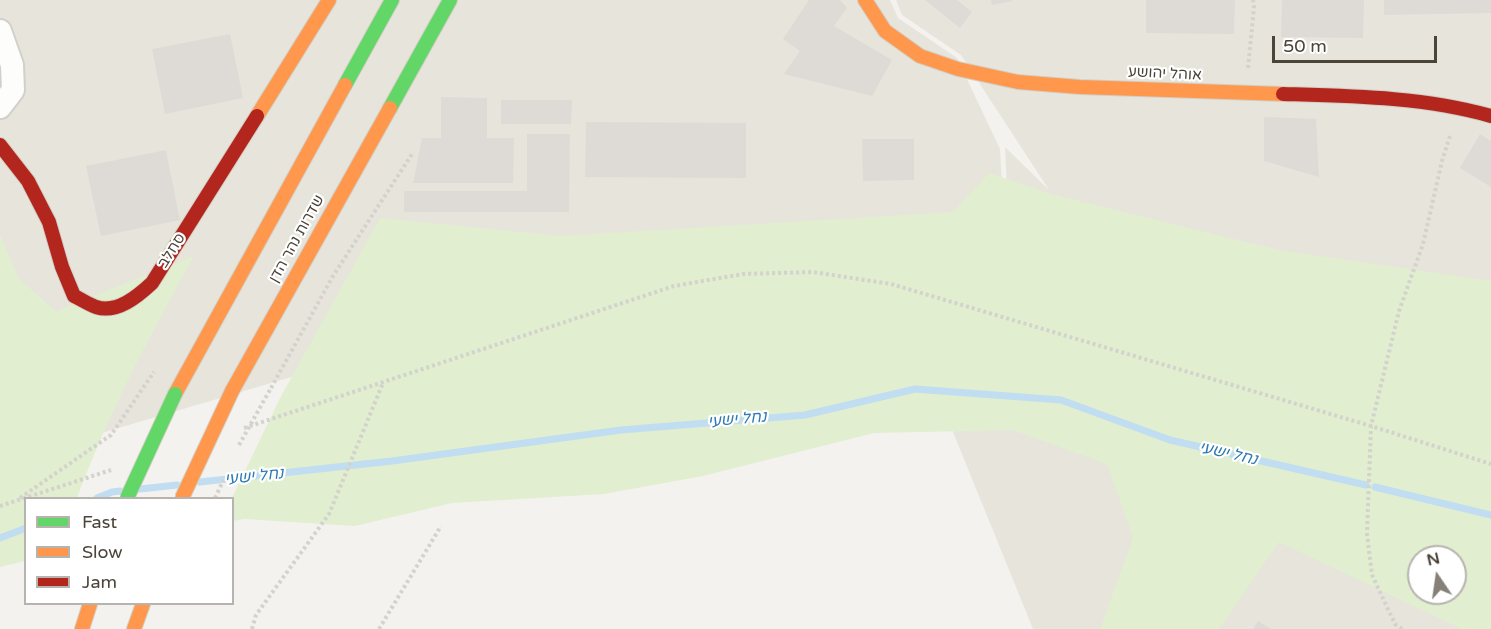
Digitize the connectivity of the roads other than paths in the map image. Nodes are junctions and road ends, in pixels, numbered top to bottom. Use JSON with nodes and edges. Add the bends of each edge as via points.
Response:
{"nodes":[{"id":1,"x":329,"y":0,"type":"edge"},
{"id":2,"x":392,"y":0,"type":"edge"},
{"id":3,"x":450,"y":0,"type":"edge"},
{"id":4,"x":865,"y":0,"type":"edge"},
{"id":5,"x":0,"y":31,"type":"edge"},
{"id":6,"x":0,"y":107,"type":"edge"},
{"id":7,"x":1491,"y":116,"type":"edge"},
{"id":8,"x":0,"y":145,"type":"edge"},
{"id":9,"x":128,"y":497,"type":"edge"},
{"id":10,"x":182,"y":497,"type":"edge"},
{"id":11,"x":89,"y":605,"type":"edge"},
{"id":12,"x":142,"y":605,"type":"edge"},
{"id":13,"x":81,"y":629,"type":"edge"},
{"id":14,"x":134,"y":629,"type":"edge"}],
"edges":[{"from":1,"to":8,"type":"street","name":"סחלב","via":[[152,283],[136,298],[99,308],[74,296],[49,222],[28,181]]},
{"from":2,"to":9,"type":"street","bridge":true,"via":[[174,394]]},
{"from":3,"to":10,"type":"street","name":"שדרות נהר הדן","bridge":true,"via":[[232,391]]},
{"from":4,"to":7,"type":"street","name":"אוהל יהושע","via":[[885,31],[920,56],[1018,82],[1355,96],[1460,107]]},
{"from":5,"to":6,"type":"street","via":[[12,65],[13,90]]},
{"from":11,"to":13,"type":"street"},
{"from":12,"to":14,"type":"street"}]}
